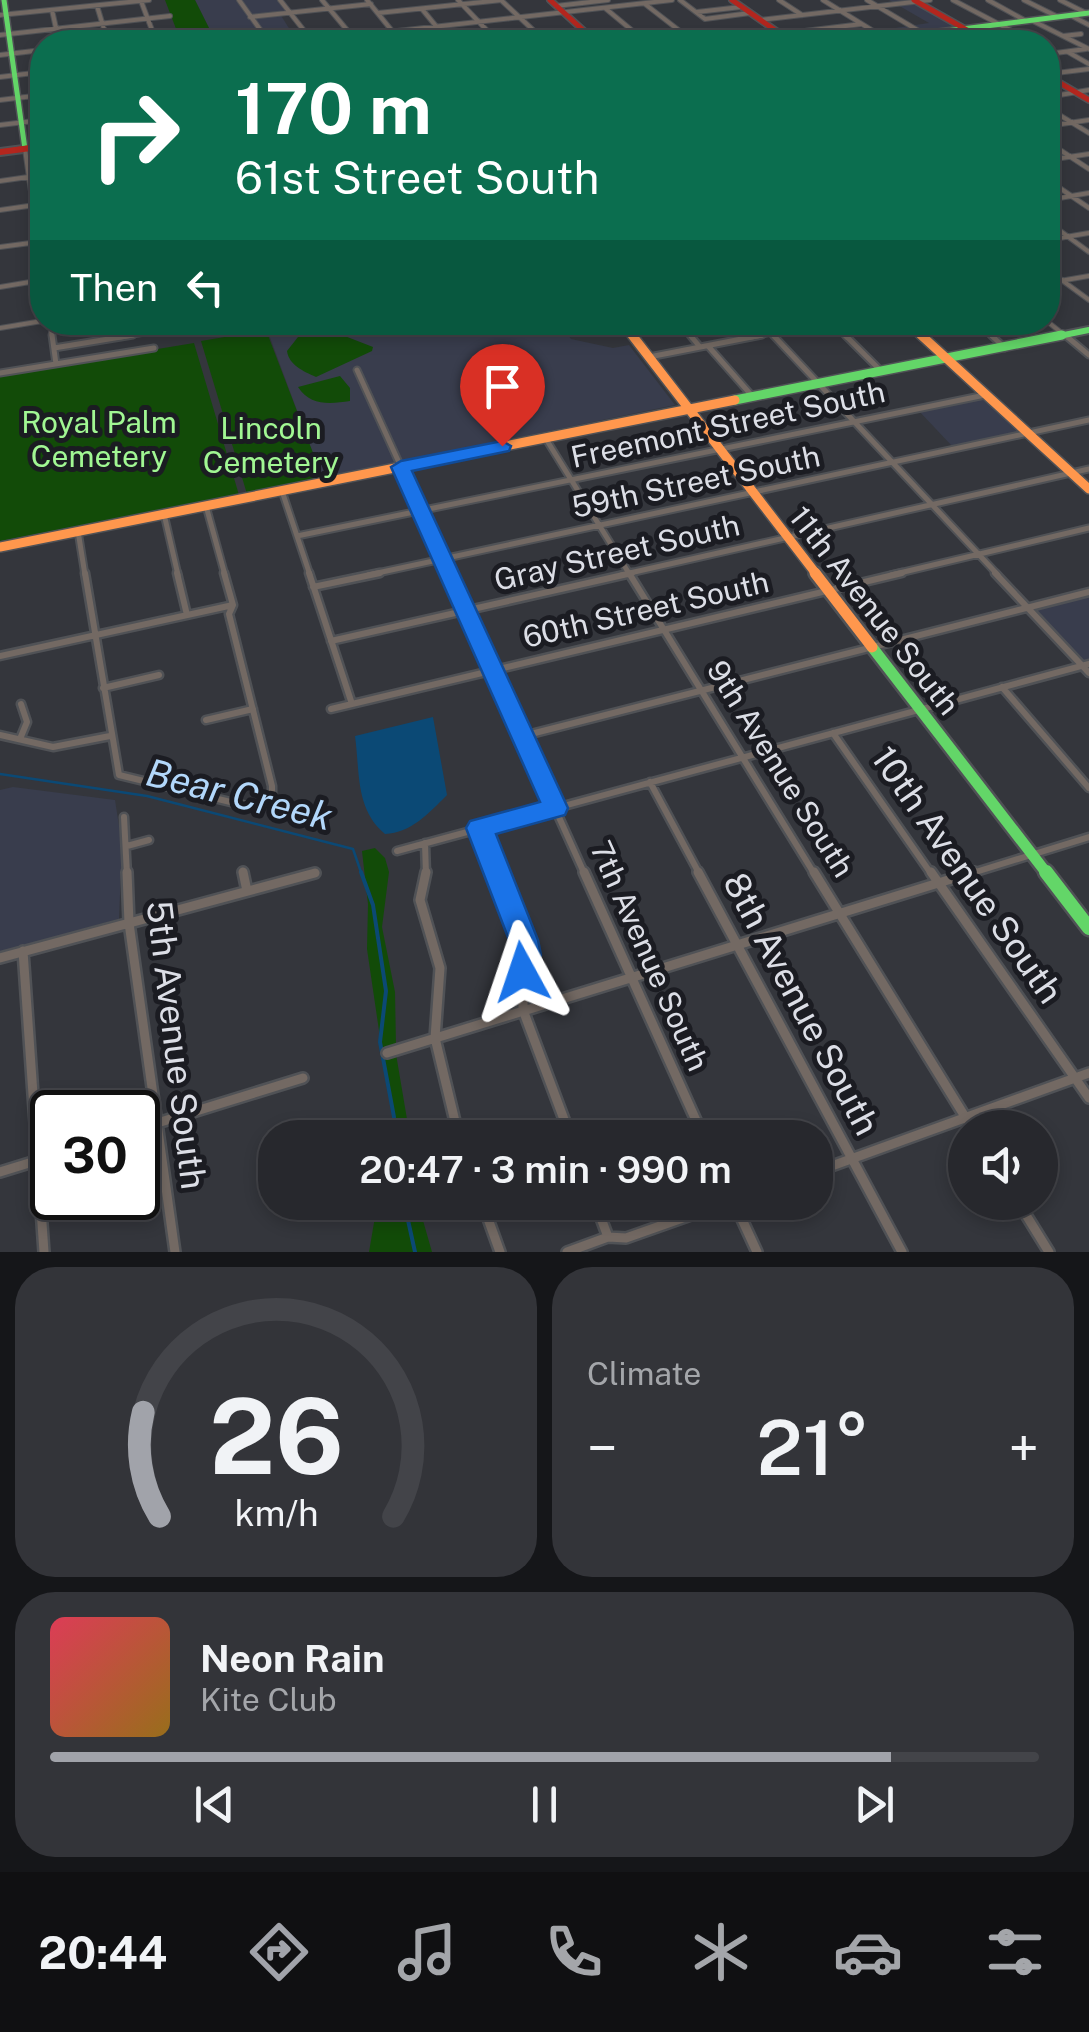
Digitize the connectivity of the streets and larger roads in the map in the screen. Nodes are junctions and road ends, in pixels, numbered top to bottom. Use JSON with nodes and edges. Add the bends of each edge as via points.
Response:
{"nodes":[{"id":1,"x":4,"y":0,"type":"edge"},
{"id":2,"x":140,"y":0,"type":"edge"},
{"id":3,"x":149,"y":0,"type":"edge"},
{"id":4,"x":239,"y":0,"type":"edge"},
{"id":5,"x":280,"y":0,"type":"edge"},
{"id":6,"x":322,"y":0,"type":"edge"},
{"id":7,"x":502,"y":0,"type":"edge"},
{"id":8,"x":608,"y":0,"type":"edge"},
{"id":9,"x":672,"y":0,"type":"edge"},
{"id":10,"x":680,"y":0,"type":"edge"},
{"id":11,"x":779,"y":0,"type":"edge"},
{"id":12,"x":824,"y":0,"type":"edge"},
{"id":13,"x":867,"y":0,"type":"edge"},
{"id":14,"x":930,"y":0,"type":"edge"},
{"id":15,"x":953,"y":0,"type":"edge"},
{"id":16,"x":988,"y":0,"type":"edge"},
{"id":17,"x":1024,"y":0,"type":"edge"},
{"id":18,"x":1060,"y":0,"type":"edge"},
{"id":19,"x":595,"y":1,"type":"edge"},
{"id":20,"x":915,"y":1,"type":"edge"},
{"id":21,"x":369,"y":2,"type":"edge"},
{"id":22,"x":460,"y":2,"type":"edge"},
{"id":23,"x":642,"y":2,"type":"edge"},
{"id":24,"x":97,"y":6,"type":"junction"},
{"id":25,"x":556,"y":6,"type":"edge"},
{"id":26,"x":878,"y":6,"type":"junction"},
{"id":27,"x":330,"y":8,"type":"junction"},
{"id":28,"x":422,"y":8,"type":"junction"},
{"id":29,"x":604,"y":8,"type":"junction"},
{"id":30,"x":52,"y":10,"type":"junction"},
{"id":31,"x":746,"y":10,"type":"edge"},
{"id":32,"x":840,"y":10,"type":"junction"},
{"id":33,"x":696,"y":12,"type":"junction"},
{"id":34,"x":290,"y":13,"type":"junction"},
{"id":35,"x":378,"y":13,"type":"junction"},
{"id":36,"x":3,"y":15,"type":"edge"},
{"id":37,"x":802,"y":15,"type":"junction"},
{"id":38,"x":170,"y":16,"type":"dead end"},
{"id":39,"x":250,"y":17,"type":"junction"},
{"id":40,"x":1058,"y":17,"type":"junction"},
{"id":41,"x":1088,"y":17,"type":"edge"},
{"id":42,"x":520,"y":18,"type":"junction"},
{"id":43,"x":147,"y":19,"type":"junction"},
{"id":44,"x":1029,"y":20,"type":"junction"},
{"id":45,"x":478,"y":22,"type":"junction"},
{"id":46,"x":103,"y":24,"type":"junction"},
{"id":47,"x":862,"y":24,"type":"junction"},
{"id":48,"x":1000,"y":24,"type":"junction"},
{"id":49,"x":436,"y":27,"type":"junction"},
{"id":50,"x":56,"y":28,"type":"junction"},
{"id":51,"x":964,"y":29,"type":"junction"},
{"id":52,"x":39,"y":30,"type":"edge"},
{"id":53,"x":106,"y":30,"type":"edge"},
{"id":54,"x":151,"y":30,"type":"edge"},
{"id":55,"x":260,"y":30,"type":"edge"},
{"id":56,"x":303,"y":30,"type":"edge"},
{"id":57,"x":348,"y":30,"type":"edge"},
{"id":58,"x":391,"y":30,"type":"edge"},
{"id":59,"x":410,"y":30,"type":"edge"},
{"id":60,"x":439,"y":30,"type":"edge"},
{"id":61,"x":486,"y":30,"type":"edge"},
{"id":62,"x":533,"y":30,"type":"edge"},
{"id":63,"x":575,"y":30,"type":"edge"},
{"id":64,"x":631,"y":30,"type":"edge"},
{"id":65,"x":678,"y":30,"type":"edge"},
{"id":66,"x":774,"y":30,"type":"edge"},
{"id":67,"x":813,"y":30,"type":"edge"},
{"id":68,"x":871,"y":30,"type":"edge"},
{"id":69,"x":917,"y":30,"type":"edge"},
{"id":70,"x":956,"y":30,"type":"edge"},
{"id":71,"x":1011,"y":30,"type":"edge"},
{"id":72,"x":1050,"y":30,"type":"edge"},
{"id":73,"x":30,"y":31,"type":"edge"},
{"id":74,"x":5,"y":34,"type":"edge"},
{"id":75,"x":1082,"y":34,"type":"dead end"},
{"id":76,"x":1062,"y":36,"type":"joint"},
{"id":77,"x":1089,"y":49,"type":"edge"},
{"id":78,"x":1060,"y":52,"type":"edge"},
{"id":79,"x":1067,"y":52,"type":"junction"},
{"id":80,"x":6,"y":54,"type":"edge"},
{"id":81,"x":1089,"y":66,"type":"edge"},
{"id":82,"x":1060,"y":72,"type":"edge"},
{"id":83,"x":30,"y":73,"type":"edge"},
{"id":84,"x":15,"y":75,"type":"junction"},
{"id":85,"x":0,"y":77,"type":"edge"},
{"id":86,"x":1060,"y":82,"type":"edge"},
{"id":87,"x":1089,"y":90,"type":"edge"},
{"id":88,"x":1076,"y":92,"type":"junction"},
{"id":89,"x":1060,"y":94,"type":"edge"},
{"id":90,"x":30,"y":96,"type":"edge"},
{"id":91,"x":18,"y":98,"type":"junction"},
{"id":92,"x":0,"y":100,"type":"edge"},
{"id":93,"x":1089,"y":100,"type":"edge"},
{"id":94,"x":1060,"y":116,"type":"edge"},
{"id":95,"x":1089,"y":120,"type":"edge"},
{"id":96,"x":30,"y":122,"type":"edge"},
{"id":97,"x":22,"y":123,"type":"junction"},
{"id":98,"x":1072,"y":123,"type":"junction"},
{"id":99,"x":1060,"y":124,"type":"edge"},
{"id":100,"x":0,"y":126,"type":"edge"},
{"id":101,"x":1089,"y":133,"type":"edge"},
{"id":102,"x":26,"y":148,"type":"junction"},
{"id":103,"x":30,"y":148,"type":"edge"},
{"id":104,"x":1060,"y":150,"type":"edge"},
{"id":105,"x":0,"y":152,"type":"edge"},
{"id":106,"x":1089,"y":154,"type":"edge"},
{"id":107,"x":1070,"y":157,"type":"junction"},
{"id":108,"x":1060,"y":158,"type":"edge"},
{"id":109,"x":1089,"y":169,"type":"edge"},
{"id":110,"x":30,"y":177,"type":"joint"},
{"id":111,"x":0,"y":181,"type":"edge"},
{"id":112,"x":1060,"y":188,"type":"edge"},
{"id":113,"x":1089,"y":191,"type":"edge"},
{"id":114,"x":1069,"y":194,"type":"junction"},
{"id":115,"x":1060,"y":197,"type":"edge"},
{"id":116,"x":30,"y":206,"type":"edge"},
{"id":117,"x":1089,"y":208,"type":"edge"},
{"id":118,"x":0,"y":210,"type":"edge"},
{"id":119,"x":1060,"y":231,"type":"edge"},
{"id":120,"x":1089,"y":233,"type":"edge"},
{"id":121,"x":1068,"y":237,"type":"junction"},
{"id":122,"x":1060,"y":238,"type":"edge"},
{"id":123,"x":30,"y":243,"type":"edge"},
{"id":124,"x":0,"y":247,"type":"edge"},
{"id":125,"x":1089,"y":252,"type":"edge"},
{"id":126,"x":1089,"y":276,"type":"edge"},
{"id":127,"x":1062,"y":280,"type":"joint"},
{"id":128,"x":30,"y":282,"type":"edge"},
{"id":129,"x":0,"y":287,"type":"edge"},
{"id":130,"x":1089,"y":300,"type":"edge"},
{"id":131,"x":30,"y":323,"type":"edge"},
{"id":132,"x":0,"y":328,"type":"edge"},
{"id":133,"x":1089,"y":330,"type":"edge"},
{"id":134,"x":1060,"y":332,"type":"edge"},
{"id":135,"x":52,"y":335,"type":"edge"},
{"id":136,"x":133,"y":335,"type":"edge"},
{"id":137,"x":632,"y":335,"type":"edge"},
{"id":138,"x":690,"y":335,"type":"edge"},
{"id":139,"x":747,"y":335,"type":"edge"},
{"id":140,"x":766,"y":335,"type":"edge"},
{"id":141,"x":773,"y":335,"type":"edge"},
{"id":142,"x":845,"y":335,"type":"edge"},
{"id":143,"x":920,"y":335,"type":"edge"},
{"id":144,"x":990,"y":335,"type":"edge"},
{"id":145,"x":1064,"y":335,"type":"junction"},
{"id":146,"x":750,"y":338,"type":"junction"},
{"id":147,"x":708,"y":346,"type":"junction"},
{"id":148,"x":54,"y":348,"type":"junction"},
{"id":149,"x":154,"y":348,"type":"dead end"},
{"id":150,"x":700,"y":348,"type":"junction"},
{"id":151,"x":1005,"y":348,"type":"junction"},
{"id":152,"x":1089,"y":355,"type":"edge"},
{"id":153,"x":648,"y":357,"type":"junction"},
{"id":154,"x":946,"y":359,"type":"junction"},
{"id":155,"x":56,"y":364,"type":"junction"},
{"id":156,"x":357,"y":370,"type":"dead end"},
{"id":157,"x":882,"y":372,"type":"junction"},
{"id":158,"x":0,"y":373,"type":"edge"},
{"id":159,"x":818,"y":384,"type":"junction"},
{"id":160,"x":985,"y":395,"type":"junction"},
{"id":161,"x":753,"y":397,"type":"junction"},
{"id":162,"x":686,"y":410,"type":"junction"},
{"id":163,"x":1089,"y":420,"type":"edge"},
{"id":164,"x":854,"y":422,"type":"junction"},
{"id":165,"x":1028,"y":433,"type":"junction"},
{"id":166,"x":546,"y":438,"type":"junction"},
{"id":167,"x":717,"y":450,"type":"junction"},
{"id":168,"x":892,"y":462,"type":"junction"},
{"id":169,"x":401,"y":467,"type":"junction"},
{"id":170,"x":1089,"y":469,"type":"edge"},
{"id":171,"x":1072,"y":473,"type":"junction"},
{"id":172,"x":572,"y":480,"type":"junction"},
{"id":173,"x":1089,"y":489,"type":"edge"},
{"id":174,"x":282,"y":491,"type":"junction"},
{"id":175,"x":750,"y":493,"type":"junction"},
{"id":176,"x":932,"y":505,"type":"junction"},
{"id":177,"x":206,"y":506,"type":"junction"},
{"id":178,"x":420,"y":511,"type":"junction"},
{"id":179,"x":164,"y":514,"type":"junction"},
{"id":180,"x":600,"y":526,"type":"junction"},
{"id":181,"x":1089,"y":528,"type":"edge"},
{"id":182,"x":78,"y":532,"type":"junction"},
{"id":183,"x":297,"y":536,"type":"junction"},
{"id":184,"x":786,"y":538,"type":"junction"},
{"id":185,"x":0,"y":547,"type":"edge"},
{"id":186,"x":978,"y":554,"type":"junction"},
{"id":187,"x":442,"y":560,"type":"junction"},
{"id":188,"x":629,"y":574,"type":"junction"},
{"id":189,"x":313,"y":587,"type":"junction"},
{"id":190,"x":826,"y":590,"type":"junction"},
{"id":191,"x":1089,"y":592,"type":"edge"},
{"id":192,"x":233,"y":605,"type":"junction"},
{"id":193,"x":1028,"y":607,"type":"junction"},
{"id":194,"x":466,"y":610,"type":"junction"},
{"id":195,"x":187,"y":615,"type":"junction"},
{"id":196,"x":664,"y":629,"type":"junction"},
{"id":197,"x":94,"y":636,"type":"junction"},
{"id":198,"x":331,"y":641,"type":"junction"},
{"id":199,"x":0,"y":646,"type":"edge"},
{"id":200,"x":871,"y":648,"type":"junction"},
{"id":201,"x":0,"y":656,"type":"edge"},
{"id":202,"x":1087,"y":668,"type":"edge"},
{"id":203,"x":493,"y":670,"type":"junction"},
{"id":204,"x":159,"y":674,"type":"dead end"},
{"id":205,"x":1002,"y":687,"type":"junction"},
{"id":206,"x":104,"y":688,"type":"junction"},
{"id":207,"x":702,"y":691,"type":"junction"},
{"id":208,"x":22,"y":704,"type":"dead end"},
{"id":209,"x":352,"y":704,"type":"junction"},
{"id":210,"x":252,"y":709,"type":"junction"},
{"id":211,"x":331,"y":710,"type":"dead end"},
{"id":212,"x":920,"y":710,"type":"junction"},
{"id":213,"x":206,"y":720,"type":"dead end"},
{"id":214,"x":834,"y":733,"type":"junction"},
{"id":215,"x":0,"y":736,"type":"edge"},
{"id":216,"x":110,"y":736,"type":"junction"},
{"id":217,"x":524,"y":736,"type":"junction"},
{"id":218,"x":20,"y":740,"type":"junction"},
{"id":219,"x":744,"y":758,"type":"junction"},
{"id":220,"x":650,"y":782,"type":"junction"},
{"id":221,"x":1089,"y":788,"type":"edge"},
{"id":222,"x":555,"y":808,"type":"junction"},
{"id":223,"x":124,"y":818,"type":"dead end"},
{"id":224,"x":480,"y":828,"type":"junction"},
{"id":225,"x":1089,"y":838,"type":"edge"},
{"id":226,"x":150,"y":840,"type":"dead end"},
{"id":227,"x":425,"y":843,"type":"junction"},
{"id":228,"x":127,"y":846,"type":"junction"},
{"id":229,"x":397,"y":851,"type":"dead end"},
{"id":230,"x":1032,"y":856,"type":"junction"},
{"id":231,"x":243,"y":872,"type":"dead end"},
{"id":232,"x":315,"y":873,"type":"dead end"},
{"id":233,"x":938,"y":883,"type":"junction"},
{"id":234,"x":247,"y":891,"type":"junction"},
{"id":235,"x":840,"y":914,"type":"junction"},
{"id":236,"x":129,"y":923,"type":"junction"},
{"id":237,"x":1089,"y":928,"type":"edge"},
{"id":238,"x":737,"y":944,"type":"junction"},
{"id":239,"x":23,"y":952,"type":"junction"},
{"id":240,"x":0,"y":958,"type":"edge"},
{"id":241,"x":631,"y":977,"type":"junction"},
{"id":242,"x":523,"y":1010,"type":"junction"},
{"id":243,"x":436,"y":1038,"type":"junction"},
{"id":244,"x":387,"y":1053,"type":"dead end"},
{"id":245,"x":1089,"y":1073,"type":"edge"},
{"id":246,"x":303,"y":1078,"type":"dead end"},
{"id":247,"x":1075,"y":1078,"type":"junction"},
{"id":248,"x":33,"y":1090,"type":"edge"},
{"id":249,"x":153,"y":1090,"type":"edge"},
{"id":250,"x":1089,"y":1098,"type":"edge"},
{"id":251,"x":962,"y":1110,"type":"edge"},
{"id":252,"x":986,"y":1110,"type":"edge"},
{"id":253,"x":455,"y":1120,"type":"edge"},
{"id":254,"x":564,"y":1120,"type":"edge"},
{"id":255,"x":696,"y":1120,"type":"edge"},
{"id":256,"x":160,"y":1122,"type":"edge"},
{"id":257,"x":948,"y":1123,"type":"edge"},
{"id":258,"x":160,"y":1137,"type":"edge"},
{"id":259,"x":852,"y":1158,"type":"junction"},
{"id":260,"x":30,"y":1163,"type":"edge"},
{"id":261,"x":833,"y":1165,"type":"edge"},
{"id":262,"x":0,"y":1172,"type":"edge"},
{"id":263,"x":42,"y":1220,"type":"edge"},
{"id":264,"x":488,"y":1220,"type":"edge"},
{"id":265,"x":602,"y":1220,"type":"edge"},
{"id":266,"x":678,"y":1220,"type":"edge"},
{"id":267,"x":740,"y":1220,"type":"edge"},
{"id":268,"x":1029,"y":1220,"type":"edge"},
{"id":269,"x":608,"y":1237,"type":"junction"},
{"id":270,"x":44,"y":1252,"type":"edge"},
{"id":271,"x":176,"y":1252,"type":"edge"},
{"id":272,"x":500,"y":1252,"type":"edge"},
{"id":273,"x":567,"y":1252,"type":"edge"},
{"id":274,"x":757,"y":1252,"type":"edge"},
{"id":275,"x":902,"y":1252,"type":"edge"},
{"id":276,"x":1049,"y":1252,"type":"edge"}],
"edges":[{"from":1,"to":36,"type":"street"},
{"from":2,"to":3,"type":"street"},
{"from":2,"to":24,"type":"street"},
{"from":2,"to":43,"type":"street"},
{"from":4,"to":39,"type":"street"},
{"from":5,"to":34,"type":"street"},
{"from":6,"to":27,"type":"street"},
{"from":7,"to":22,"type":"street"},
{"from":7,"to":42,"type":"street"},
{"from":8,"to":19,"type":"street"},
{"from":9,"to":23,"type":"street"},
{"from":10,"to":33,"type":"street"},
{"from":11,"to":37,"type":"street"},
{"from":12,"to":32,"type":"street"},
{"from":13,"to":26,"type":"street"},
{"from":14,"to":20,"type":"street"},
{"from":15,"to":48,"type":"street"},
{"from":16,"to":44,"type":"street"},
{"from":17,"to":40,"type":"street"},
{"from":18,"to":41,"type":"street"},
{"from":19,"to":25,"type":"street"},
{"from":20,"to":26,"type":"street"},
{"from":20,"to":51,"type":"street"},
{"from":21,"to":27,"type":"street"},
{"from":21,"to":35,"type":"street"},
{"from":22,"to":28,"type":"street"},
{"from":22,"to":45,"type":"street"},
{"from":23,"to":29,"type":"street"},
{"from":23,"to":65,"type":"street"},
{"from":24,"to":30,"type":"street"},
{"from":24,"to":46,"type":"street"},
{"from":25,"to":29,"type":"street"},
{"from":25,"to":42,"type":"street"},
{"from":25,"to":63,"type":"street"},
{"from":26,"to":32,"type":"street"},
{"from":26,"to":69,"type":"street"},
{"from":27,"to":34,"type":"street"},
{"from":27,"to":57,"type":"street"},
{"from":28,"to":35,"type":"street"},
{"from":28,"to":49,"type":"street"},
{"from":29,"to":64,"type":"street"},
{"from":30,"to":36,"type":"street"},
{"from":30,"to":50,"type":"street"},
{"from":31,"to":33,"type":"street"},
{"from":31,"to":33,"type":"street","via":[[704,19]]},
{"from":31,"to":37,"type":"street"},
{"from":31,"to":66,"type":"street"},
{"from":32,"to":37,"type":"street"},
{"from":32,"to":47,"type":"street"},
{"from":34,"to":39,"type":"street"},
{"from":34,"to":56,"type":"street"},
{"from":35,"to":58,"type":"street"},
{"from":36,"to":74,"type":"street"},
{"from":38,"to":43,"type":"street"},
{"from":39,"to":55,"type":"street"},
{"from":40,"to":41,"type":"street"},
{"from":40,"to":44,"type":"street"},
{"from":42,"to":45,"type":"street"},
{"from":42,"to":62,"type":"street"},
{"from":43,"to":46,"type":"street"},
{"from":43,"to":54,"type":"street"},
{"from":44,"to":48,"type":"street"},
{"from":44,"to":72,"type":"street"},
{"from":45,"to":49,"type":"street"},
{"from":45,"to":61,"type":"street"},
{"from":46,"to":50,"type":"street"},
{"from":46,"to":53,"type":"street"},
{"from":47,"to":67,"type":"street"},
{"from":47,"to":68,"type":"street"},
{"from":48,"to":51,"type":"street"},
{"from":48,"to":71,"type":"street"},
{"from":49,"to":59,"type":"street"},
{"from":49,"to":60,"type":"street"},
{"from":50,"to":52,"type":"street"},
{"from":51,"to":70,"type":"street"},
{"from":73,"to":74,"type":"street"},
{"from":74,"to":80,"type":"street"},
{"from":75,"to":76,"type":"street"},
{"from":76,"to":77,"type":"street"},
{"from":77,"to":79,"type":"street"},
{"from":78,"to":79,"type":"street"},
{"from":79,"to":81,"type":"street"},
{"from":80,"to":84,"type":"street"},
{"from":81,"to":82,"type":"street"},
{"from":83,"to":84,"type":"street"},
{"from":84,"to":85,"type":"street"},
{"from":84,"to":91,"type":"street"},
{"from":86,"to":88,"type":"street"},
{"from":87,"to":88,"type":"street"},
{"from":88,"to":89,"type":"street"},
{"from":88,"to":93,"type":"street"},
{"from":90,"to":91,"type":"street"},
{"from":91,"to":92,"type":"street"},
{"from":91,"to":97,"type":"street"},
{"from":94,"to":98,"type":"street"},
{"from":95,"to":98,"type":"street"},
{"from":96,"to":97,"type":"street"},
{"from":97,"to":100,"type":"street"},
{"from":97,"to":102,"type":"street"},
{"from":98,"to":99,"type":"street"},
{"from":98,"to":101,"type":"street"},
{"from":102,"to":103,"type":"street"},
{"from":102,"to":105,"type":"street"},
{"from":102,"to":110,"type":"street"},
{"from":104,"to":107,"type":"street"},
{"from":106,"to":107,"type":"street"},
{"from":107,"to":108,"type":"street"},
{"from":107,"to":109,"type":"street"},
{"from":110,"to":111,"type":"street"},
{"from":112,"to":114,"type":"street"},
{"from":113,"to":114,"type":"street"},
{"from":114,"to":115,"type":"street"},
{"from":114,"to":117,"type":"street"},
{"from":116,"to":118,"type":"street"},
{"from":119,"to":121,"type":"street"},
{"from":120,"to":121,"type":"street"},
{"from":121,"to":122,"type":"street"},
{"from":121,"to":125,"type":"street"},
{"from":123,"to":124,"type":"street"},
{"from":126,"to":127,"type":"street"},
{"from":127,"to":130,"type":"street"},
{"from":128,"to":129,"type":"street"},
{"from":131,"to":132,"type":"street"},
{"from":133,"to":145,"type":"street"},
{"from":134,"to":145,"type":"street"},
{"from":135,"to":148,"type":"street"},
{"from":136,"to":148,"type":"street"},
{"from":137,"to":153,"type":"street","name":"11th Avenue South"},
{"from":138,"to":150,"type":"street"},
{"from":139,"to":146,"type":"street"},
{"from":140,"to":146,"type":"street"},
{"from":141,"to":159,"type":"street"},
{"from":142,"to":157,"type":"street"},
{"from":143,"to":154,"type":"street"},
{"from":144,"to":151,"type":"street"},
{"from":145,"to":151,"type":"street"},
{"from":145,"to":152,"type":"street"},
{"from":146,"to":147,"type":"street"},
{"from":147,"to":150,"type":"street"},
{"from":147,"to":161,"type":"street"},
{"from":148,"to":155,"type":"street"},
{"from":149,"to":155,"type":"street"},
{"from":150,"to":153,"type":"street"},
{"from":151,"to":154,"type":"street"},
{"from":153,"to":162,"type":"street","name":"11th Avenue South"},
{"from":154,"to":157,"type":"street"},
{"from":154,"to":160,"type":"street"},
{"from":155,"to":158,"type":"street"},
{"from":156,"to":169,"type":"street","name":"7th Avenue South"},
{"from":157,"to":159,"type":"street"},
{"from":159,"to":161,"type":"street"},
{"from":159,"to":164,"type":"street"},
{"from":160,"to":164,"type":"street","name":"Freemont Street South"},
{"from":160,"to":165,"type":"street"},
{"from":161,"to":162,"type":"street"},
{"from":162,"to":166,"type":"street"},
{"from":162,"to":167,"type":"street","name":"11th Avenue South"},
{"from":163,"to":165,"type":"street","name":"59th Street South"},
{"from":164,"to":167,"type":"street","name":"Freemont Street South"},
{"from":164,"to":168,"type":"street"},
{"from":165,"to":168,"type":"street","name":"59th Street South"},
{"from":165,"to":171,"type":"street"},
{"from":166,"to":169,"type":"street"},
{"from":166,"to":172,"type":"street","name":"9th Avenue South"},
{"from":167,"to":172,"type":"street","name":"Freemont Street South"},
{"from":167,"to":175,"type":"street","name":"11th Avenue South"},
{"from":168,"to":175,"type":"street","name":"59th Street South"},
{"from":168,"to":176,"type":"street"},
{"from":169,"to":174,"type":"street"},
{"from":169,"to":178,"type":"street","name":"7th Avenue South"},
{"from":170,"to":171,"type":"street","name":"Gray Street South"},
{"from":171,"to":173,"type":"street"},
{"from":171,"to":176,"type":"street","name":"Gray Street South"},
{"from":172,"to":178,"type":"street","name":"Freemont Street South"},
{"from":172,"to":180,"type":"street","name":"9th Avenue South"},
{"from":174,"to":177,"type":"street"},
{"from":174,"to":183,"type":"street"},
{"from":175,"to":180,"type":"street","name":"59th Street South"},
{"from":175,"to":184,"type":"street","name":"11th Avenue South"},
{"from":176,"to":184,"type":"street","name":"Gray Street South"},
{"from":176,"to":186,"type":"street"},
{"from":177,"to":179,"type":"street"},
{"from":177,"to":192,"type":"street"},
{"from":178,"to":183,"type":"street","name":"Freemont Street South"},
{"from":178,"to":187,"type":"street","name":"7th Avenue South"},
{"from":179,"to":182,"type":"street"},
{"from":179,"to":195,"type":"street"},
{"from":180,"to":187,"type":"street","name":"59th Street South"},
{"from":180,"to":188,"type":"street","name":"9th Avenue South"},
{"from":181,"to":186,"type":"street","name":"60th Street South"},
{"from":182,"to":185,"type":"street"},
{"from":182,"to":197,"type":"street"},
{"from":183,"to":189,"type":"street"},
{"from":184,"to":188,"type":"street","name":"Gray Street South"},
{"from":184,"to":190,"type":"street","name":"11th Avenue South"},
{"from":186,"to":190,"type":"street","name":"60th Street South"},
{"from":186,"to":193,"type":"street"},
{"from":187,"to":189,"type":"street","name":"59th Street South"},
{"from":187,"to":194,"type":"street","name":"7th Avenue South"},
{"from":188,"to":194,"type":"street","name":"Gray Street South"},
{"from":188,"to":196,"type":"street","name":"9th Avenue South"},
{"from":189,"to":198,"type":"street"},
{"from":190,"to":196,"type":"street","name":"60th Street South"},
{"from":190,"to":200,"type":"street","name":"11th Avenue South"},
{"from":191,"to":193,"type":"street"},
{"from":192,"to":195,"type":"street"},
{"from":192,"to":210,"type":"street","via":[[228,614]]},
{"from":193,"to":200,"type":"street"},
{"from":193,"to":202,"type":"street"},
{"from":194,"to":198,"type":"street","name":"Gray Street South"},
{"from":194,"to":203,"type":"street","name":"7th Avenue South"},
{"from":195,"to":197,"type":"street"},
{"from":196,"to":203,"type":"street","name":"60th Street South"},
{"from":196,"to":207,"type":"street","name":"9th Avenue South"},
{"from":197,"to":201,"type":"street"},
{"from":197,"to":206,"type":"street"},
{"from":198,"to":209,"type":"street"},
{"from":199,"to":201,"type":"street"},
{"from":200,"to":207,"type":"street"},
{"from":200,"to":212,"type":"street","name":"11th Avenue South"},
{"from":202,"to":205,"type":"street"},
{"from":203,"to":209,"type":"street","name":"60th Street South"},
{"from":203,"to":217,"type":"street","name":"7th Avenue South"},
{"from":204,"to":206,"type":"street"},
{"from":205,"to":212,"type":"street"},
{"from":205,"to":221,"type":"street"},
{"from":206,"to":216,"type":"street"},
{"from":207,"to":217,"type":"street"},
{"from":207,"to":219,"type":"street","name":"9th Avenue South"},
{"from":208,"to":218,"type":"street","via":[[27,722]]},
{"from":209,"to":211,"type":"street","name":"60th Street South"},
{"from":210,"to":213,"type":"street"},
{"from":210,"to":216,"type":"street","via":[[272,786],[258,805],[118,775]]},
{"from":212,"to":214,"type":"street"},
{"from":212,"to":230,"type":"street","name":"11th Avenue South"},
{"from":214,"to":219,"type":"street"},
{"from":214,"to":233,"type":"street","name":"10th Avenue South"},
{"from":215,"to":218,"type":"street"},
{"from":216,"to":218,"type":"street","via":[[53,747]]},
{"from":217,"to":222,"type":"street","name":"7th Avenue South"},
{"from":219,"to":220,"type":"street"},
{"from":219,"to":235,"type":"street","name":"9th Avenue South"},
{"from":220,"to":222,"type":"street"},
{"from":220,"to":238,"type":"street","name":"8th Avenue South"},
{"from":222,"to":224,"type":"street"},
{"from":222,"to":241,"type":"street","name":"7th Avenue South"},
{"from":223,"to":228,"type":"street","name":"5th Avenue South"},
{"from":224,"to":227,"type":"street"},
{"from":224,"to":242,"type":"street","via":[[524,940]]},
{"from":225,"to":230,"type":"street"},
{"from":226,"to":228,"type":"street"},
{"from":227,"to":229,"type":"street"},
{"from":227,"to":243,"type":"street","via":[[420,900],[440,968]]},
{"from":228,"to":236,"type":"street","name":"5th Avenue South"},
{"from":230,"to":233,"type":"street"},
{"from":230,"to":237,"type":"street","name":"11th Avenue South"},
{"from":231,"to":234,"type":"street"},
{"from":232,"to":234,"type":"street"},
{"from":233,"to":235,"type":"street"},
{"from":233,"to":247,"type":"street","name":"10th Avenue South"},
{"from":234,"to":236,"type":"street"},
{"from":235,"to":238,"type":"street"},
{"from":235,"to":251,"type":"street","name":"9th Avenue South"},
{"from":236,"to":239,"type":"street"},
{"from":236,"to":249,"type":"street","name":"5th Avenue South"},
{"from":238,"to":241,"type":"street"},
{"from":238,"to":259,"type":"street","name":"8th Avenue South"},
{"from":239,"to":240,"type":"street"},
{"from":239,"to":248,"type":"street"},
{"from":241,"to":242,"type":"street"},
{"from":241,"to":255,"type":"street","name":"7th Avenue South"},
{"from":242,"to":243,"type":"street"},
{"from":242,"to":254,"type":"street"},
{"from":243,"to":244,"type":"street"},
{"from":243,"to":253,"type":"street"},
{"from":245,"to":247,"type":"street"},
{"from":246,"to":256,"type":"street"},
{"from":247,"to":250,"type":"street","name":"10th Avenue South"},
{"from":247,"to":252,"type":"street"},
{"from":257,"to":259,"type":"street"},
{"from":258,"to":271,"type":"street","name":"5th Avenue South"},
{"from":259,"to":261,"type":"street"},
{"from":259,"to":275,"type":"street","name":"8th Avenue South"},
{"from":260,"to":262,"type":"street"},
{"from":263,"to":270,"type":"street"},
{"from":264,"to":272,"type":"street"},
{"from":265,"to":269,"type":"street"},
{"from":266,"to":269,"type":"street","via":[[626,1238]]},
{"from":267,"to":274,"type":"street"},
{"from":268,"to":276,"type":"street"},
{"from":269,"to":273,"type":"street"}]}
